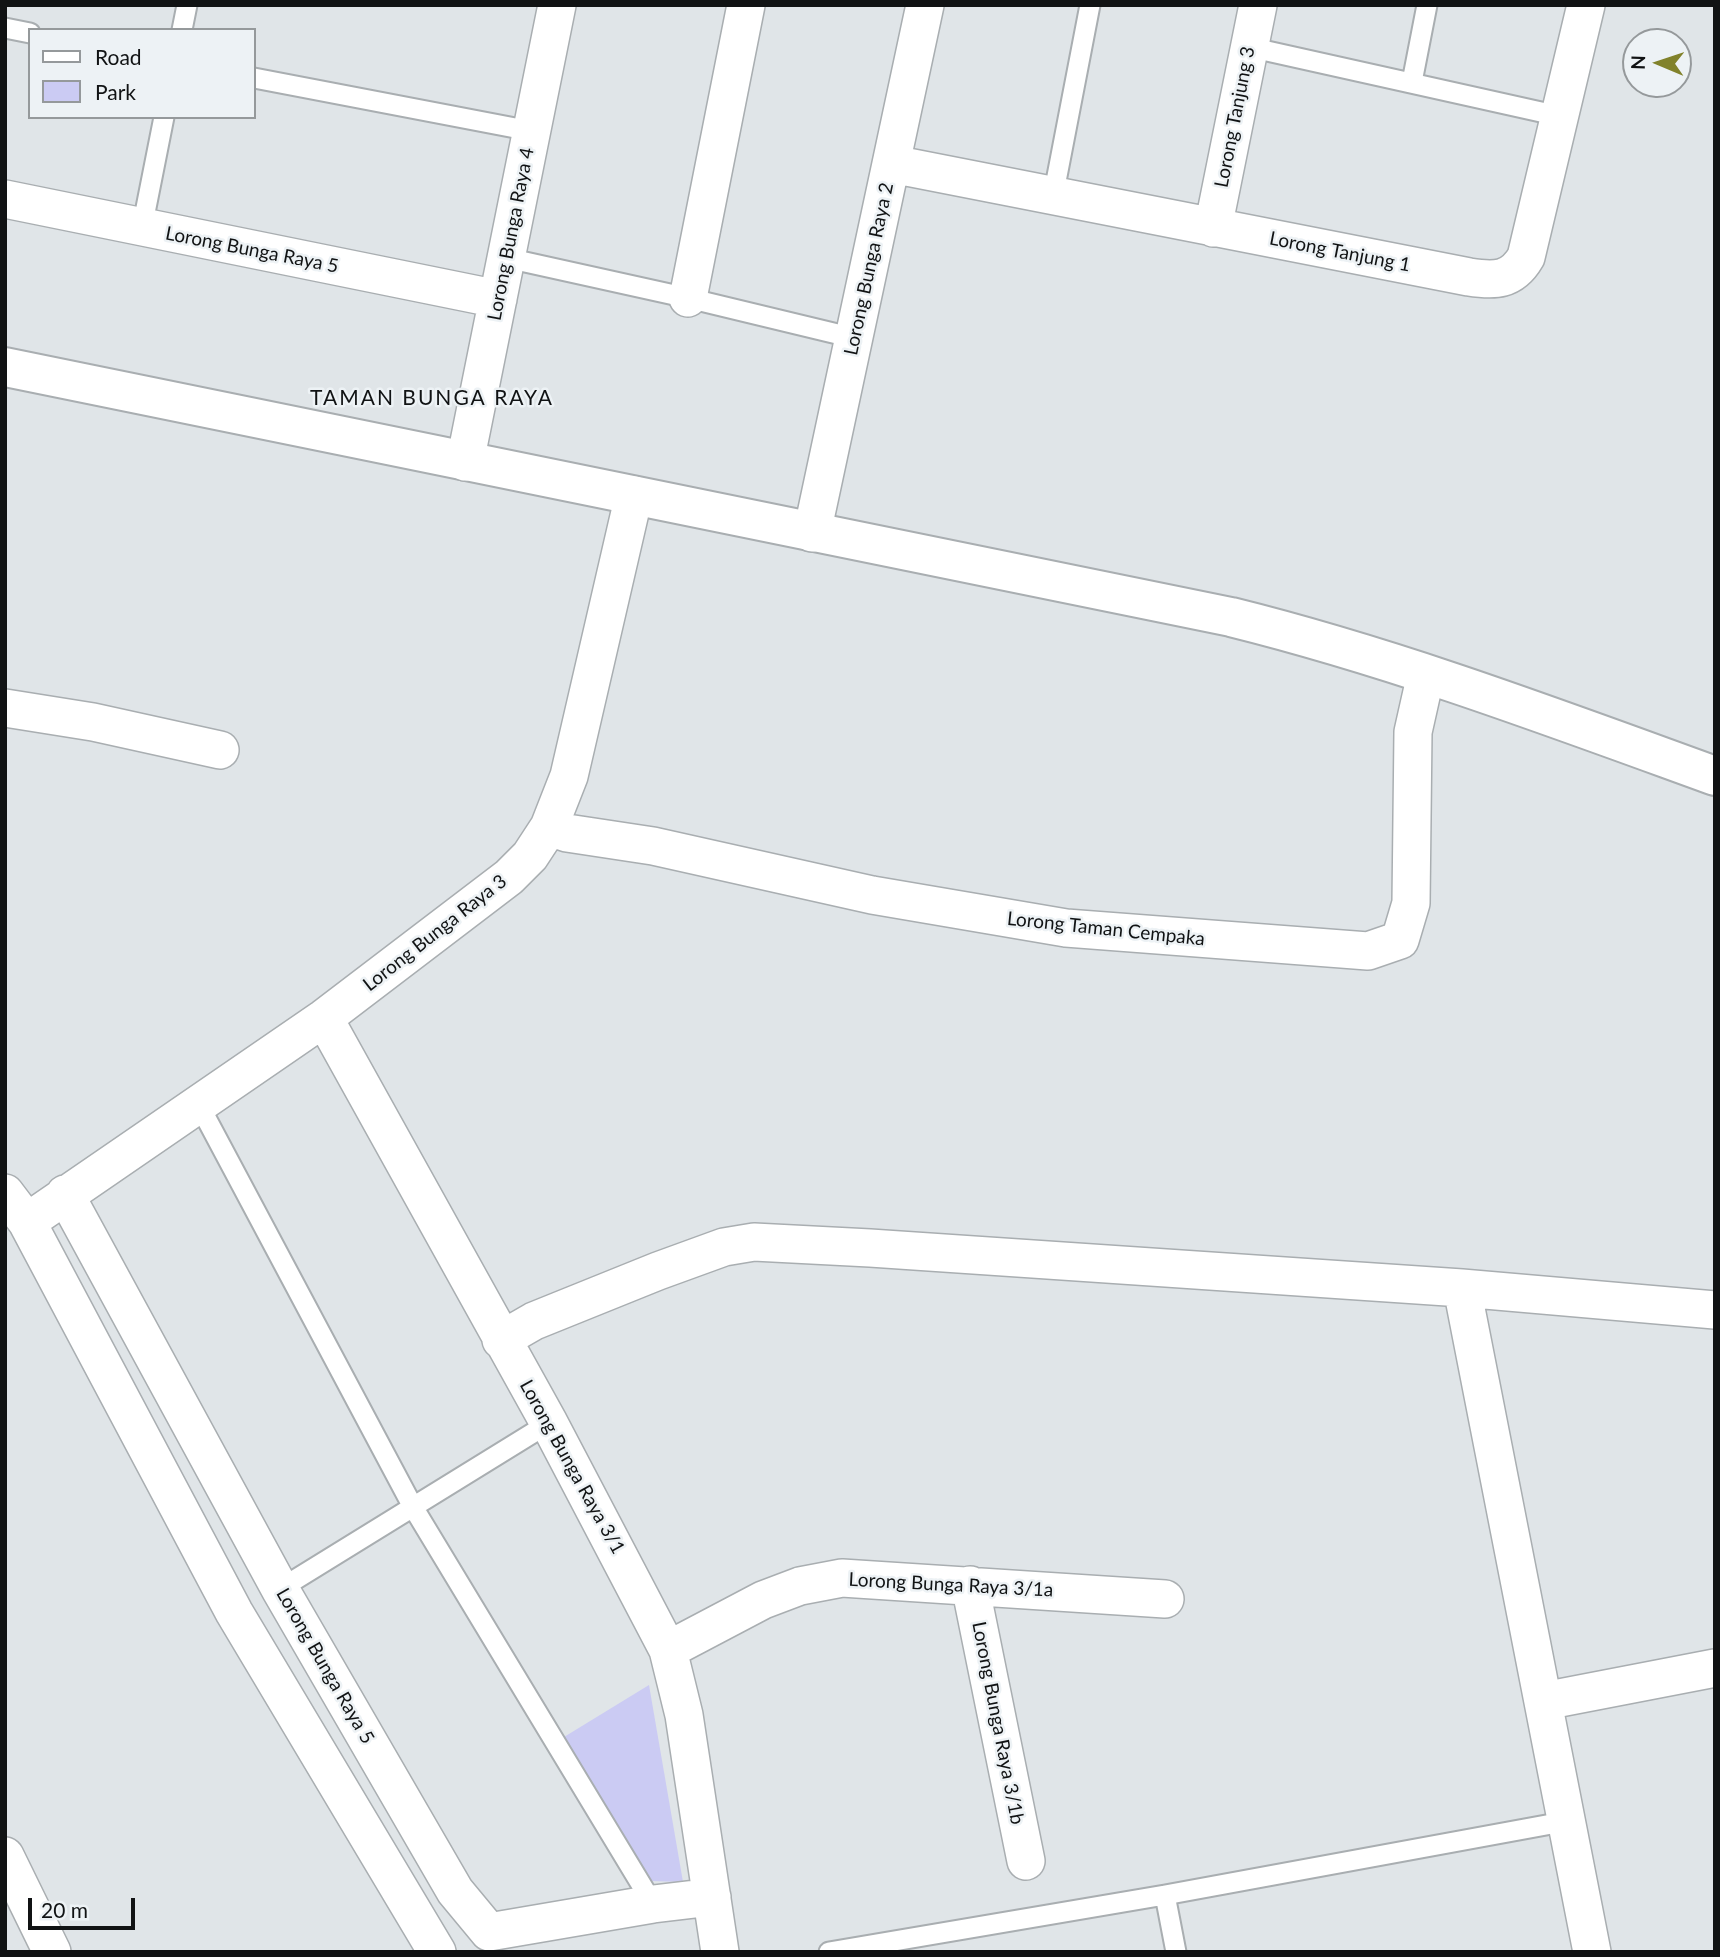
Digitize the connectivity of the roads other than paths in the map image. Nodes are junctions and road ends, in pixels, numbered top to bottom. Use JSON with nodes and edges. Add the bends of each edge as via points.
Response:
{"nodes":[{"id":1,"x":187,"y":5,"type":"edge"},
{"id":2,"x":556,"y":5,"type":"edge"},
{"id":3,"x":746,"y":5,"type":"edge"},
{"id":4,"x":925,"y":5,"type":"edge"},
{"id":5,"x":1090,"y":5,"type":"edge"},
{"id":6,"x":1258,"y":5,"type":"edge"},
{"id":7,"x":1427,"y":5,"type":"edge"},
{"id":8,"x":1586,"y":5,"type":"edge"},
{"id":9,"x":5,"y":27,"type":"edge"},
{"id":10,"x":182,"y":28,"type":"edge"},
{"id":11,"x":28,"y":33,"type":"edge"},
{"id":12,"x":1250,"y":47,"type":"junction"},
{"id":13,"x":256,"y":78,"type":"edge"},
{"id":14,"x":1412,"y":82,"type":"junction"},
{"id":15,"x":1559,"y":116,"type":"junction"},
{"id":16,"x":164,"y":119,"type":"edge"},
{"id":17,"x":531,"y":131,"type":"junction"},
{"id":18,"x":892,"y":164,"type":"junction"},
{"id":19,"x":1053,"y":197,"type":"junction"},
{"id":20,"x":5,"y":199,"type":"edge"},
{"id":21,"x":142,"y":228,"type":"junction"},
{"id":22,"x":1213,"y":228,"type":"junction"},
{"id":23,"x":507,"y":258,"type":"junction"},
{"id":24,"x":688,"y":298,"type":"junction"},
{"id":25,"x":498,"y":299,"type":"junction"},
{"id":26,"x":855,"y":338,"type":"junction"},
{"id":27,"x":5,"y":367,"type":"edge"},
{"id":28,"x":465,"y":462,"type":"junction"},
{"id":29,"x":634,"y":495,"type":"junction"},
{"id":30,"x":812,"y":533,"type":"junction"},
{"id":31,"x":1426,"y":674,"type":"junction"},
{"id":32,"x":5,"y":708,"type":"edge"},
{"id":33,"x":220,"y":750,"type":"dead end"},
{"id":34,"x":1715,"y":776,"type":"edge"},
{"id":35,"x":549,"y":827,"type":"junction"},
{"id":36,"x":324,"y":1018,"type":"junction"},
{"id":37,"x":198,"y":1103,"type":"junction"},
{"id":38,"x":5,"y":1193,"type":"edge"},
{"id":39,"x":65,"y":1194,"type":"junction"},
{"id":40,"x":27,"y":1222,"type":"junction"},
{"id":41,"x":1462,"y":1288,"type":"junction"},
{"id":42,"x":1715,"y":1310,"type":"edge"},
{"id":43,"x":501,"y":1340,"type":"junction"},
{"id":44,"x":549,"y":1423,"type":"junction"},
{"id":45,"x":413,"y":1507,"type":"junction"},
{"id":46,"x":970,"y":1585,"type":"junction"},
{"id":47,"x":280,"y":1590,"type":"junction"},
{"id":48,"x":1165,"y":1599,"type":"dead end"},
{"id":49,"x":668,"y":1650,"type":"junction"},
{"id":50,"x":1715,"y":1668,"type":"edge"},
{"id":51,"x":1544,"y":1701,"type":"junction"},
{"id":52,"x":1568,"y":1821,"type":"junction"},
{"id":53,"x":1026,"y":1861,"type":"dead end"},
{"id":54,"x":9,"y":1873,"type":"edge"},
{"id":55,"x":1165,"y":1895,"type":"junction"},
{"id":56,"x":712,"y":1898,"type":"junction"},
{"id":57,"x":653,"y":1904,"type":"junction"},
{"id":58,"x":490,"y":1942,"type":"edge"},
{"id":59,"x":52,"y":1952,"type":"edge"},
{"id":60,"x":437,"y":1952,"type":"edge"},
{"id":61,"x":720,"y":1952,"type":"edge"},
{"id":62,"x":829,"y":1952,"type":"edge"},
{"id":63,"x":1176,"y":1952,"type":"edge"},
{"id":64,"x":1592,"y":1952,"type":"edge"}],
"edges":[{"from":1,"to":10,"type":"lane"},
{"from":2,"to":17,"type":"street","name":"Lorong Bunga Raya 4"},
{"from":3,"to":24,"type":"street"},
{"from":4,"to":18,"type":"street","name":"Lorong Bunga Raya 2"},
{"from":5,"to":19,"type":"lane"},
{"from":6,"to":12,"type":"street","name":"Lorong Tanjung 3"},
{"from":7,"to":14,"type":"lane"},
{"from":8,"to":15,"type":"street","name":"Lorong Tanjung 1"},
{"from":9,"to":11,"type":"lane"},
{"from":12,"to":14,"type":"lane"},
{"from":12,"to":22,"type":"street","name":"Lorong Tanjung 3"},
{"from":13,"to":17,"type":"lane"},
{"from":14,"to":15,"type":"lane"},
{"from":15,"to":22,"type":"street","name":"Lorong Tanjung 1","via":[[1526,257],[1518,271],[1503,278],[1469,277]]},
{"from":16,"to":21,"type":"lane"},
{"from":17,"to":23,"type":"street","name":"Lorong Bunga Raya 4"},
{"from":18,"to":19,"type":"street","name":"Lorong Tanjung 1"},
{"from":18,"to":26,"type":"street","name":"Lorong Bunga Raya 2"},
{"from":19,"to":22,"type":"street","name":"Lorong Tanjung 1"},
{"from":20,"to":21,"type":"street","name":"Lorong Bunga Raya 5"},
{"from":21,"to":25,"type":"street","name":"Lorong Bunga Raya 5"},
{"from":23,"to":24,"type":"lane"},
{"from":23,"to":25,"type":"street","name":"Lorong Bunga Raya 4"},
{"from":24,"to":26,"type":"lane"},
{"from":25,"to":28,"type":"street","name":"Lorong Bunga Raya 4"},
{"from":26,"to":30,"type":"street","name":"Lorong Bunga Raya 2"},
{"from":27,"to":28,"type":"street"},
{"from":28,"to":29,"type":"street"},
{"from":29,"to":30,"type":"street"},
{"from":29,"to":35,"type":"street","name":"Lorong Bunga Raya 3","via":[[569,776]]},
{"from":30,"to":31,"type":"street","via":[[1231,617]]},
{"from":31,"to":34,"type":"street"},
{"from":31,"to":35,"type":"street","name":"Lorong Taman Cempaka","via":[[1413,732],[1411,903],[1400,940],[1368,951],[1066,929],[872,895]]},
{"from":32,"to":33,"type":"street"},
{"from":35,"to":36,"type":"street","name":"Lorong Bunga Raya 3","via":[[509,877]]},
{"from":36,"to":37,"type":"street","name":"Lorong Bunga Raya 3"},
{"from":36,"to":43,"type":"street","name":"Lorong Bunga Raya 3/1"},
{"from":37,"to":39,"type":"street","name":"Lorong Bunga Raya 3"},
{"from":37,"to":45,"type":"lane"},
{"from":38,"to":40,"type":"street"},
{"from":39,"to":40,"type":"street","name":"Lorong Bunga Raya 3"},
{"from":39,"to":47,"type":"street","name":"Lorong Bunga Raya 5"},
{"from":40,"to":60,"type":"street","via":[[234,1612]]},
{"from":41,"to":42,"type":"street"},
{"from":41,"to":43,"type":"street","via":[[754,1242],[724,1247],[658,1271],[534,1321]]},
{"from":41,"to":51,"type":"street"},
{"from":43,"to":44,"type":"street","name":"Lorong Bunga Raya 3/1"},
{"from":44,"to":45,"type":"lane"},
{"from":44,"to":49,"type":"street","name":"Lorong Bunga Raya 3/1"},
{"from":45,"to":47,"type":"lane"},
{"from":45,"to":57,"type":"lane"},
{"from":46,"to":48,"type":"street","name":"Lorong Bunga Raya 3/1a"},
{"from":46,"to":49,"type":"street","name":"Lorong Bunga Raya 3/1a","via":[[842,1578],[800,1586],[763,1600]]},
{"from":46,"to":53,"type":"street","name":"Lorong Bunga Raya 3/1b"},
{"from":47,"to":58,"type":"street","name":"Lorong Bunga Raya 5"},
{"from":49,"to":56,"type":"street","name":"Lorong Bunga Raya 3/1","via":[[684,1715]]},
{"from":50,"to":51,"type":"street"},
{"from":51,"to":52,"type":"street"},
{"from":52,"to":55,"type":"lane"},
{"from":52,"to":64,"type":"street"},
{"from":54,"to":59,"type":"street"},
{"from":55,"to":62,"type":"lane"},
{"from":55,"to":63,"type":"lane"},
{"from":56,"to":57,"type":"street","name":"Lorong Bunga Raya 5"},
{"from":56,"to":61,"type":"street","name":"Lorong Bunga Raya 3/1"},
{"from":57,"to":58,"type":"street","name":"Lorong Bunga Raya 5"}]}
